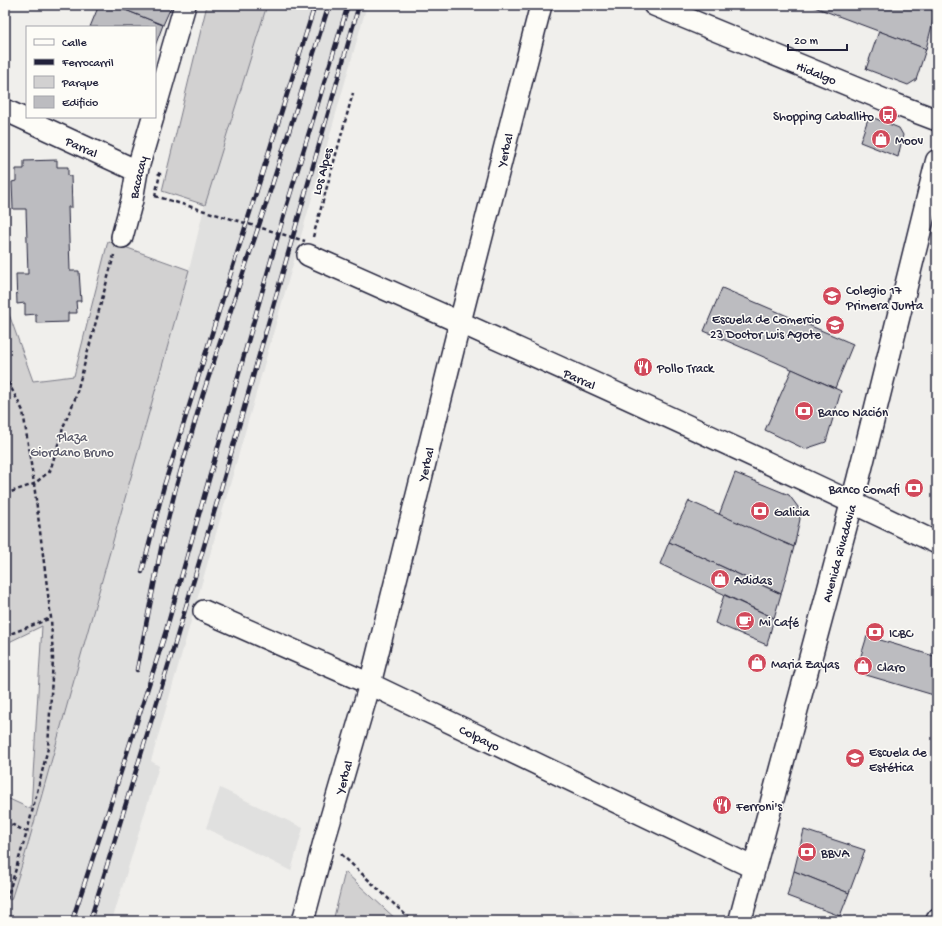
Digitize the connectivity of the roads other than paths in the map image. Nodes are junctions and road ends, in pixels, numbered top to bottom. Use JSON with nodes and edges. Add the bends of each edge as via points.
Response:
{"nodes":[{"id":1,"x":185,"y":5,"type":"edge"},
{"id":2,"x":541,"y":5,"type":"edge"},
{"id":3,"x":654,"y":5,"type":"edge"},
{"id":4,"x":156,"y":106,"type":"edge"},
{"id":5,"x":5,"y":110,"type":"edge"},
{"id":6,"x":153,"y":118,"type":"edge"},
{"id":7,"x":937,"y":120,"type":"edge"},
{"id":8,"x":937,"y":161,"type":"edge"},
{"id":9,"x":137,"y":171,"type":"junction"},
{"id":10,"x":122,"y":237,"type":"road end"},
{"id":11,"x":307,"y":248,"type":"road end"},
{"id":12,"x":460,"y":322,"type":"junction"},
{"id":13,"x":851,"y":503,"type":"junction"},
{"id":14,"x":937,"y":543,"type":"edge"},
{"id":15,"x":204,"y":611,"type":"dead end"},
{"id":16,"x":370,"y":684,"type":"junction"},
{"id":17,"x":754,"y":868,"type":"junction"},
{"id":18,"x":303,"y":921,"type":"edge"},
{"id":19,"x":740,"y":921,"type":"edge"}],
"edges":[{"from":1,"to":4,"type":"street"},
{"from":2,"to":12,"type":"street","name":"Yerbal"},
{"from":3,"to":7,"type":"street","name":"Hidalgo"},
{"from":5,"to":9,"type":"street","name":"Parral"},
{"from":6,"to":9,"type":"street","name":"Bacacay"},
{"from":8,"to":13,"type":"main road","name":"Avenida Rivadavia"},
{"from":9,"to":10,"type":"street","name":"Bacacay"},
{"from":11,"to":12,"type":"street","name":"Parral"},
{"from":12,"to":13,"type":"street","name":"Parral"},
{"from":12,"to":16,"type":"street","name":"Yerbal"},
{"from":13,"to":14,"type":"street","name":"Parral"},
{"from":13,"to":17,"type":"main road","name":"Avenida Rivadavia"},
{"from":15,"to":16,"type":"street","name":"Colpayo"},
{"from":16,"to":17,"type":"street","name":"Colpayo"},
{"from":16,"to":18,"type":"street","name":"Yerbal"},
{"from":17,"to":19,"type":"main road","name":"Avenida Rivadavia"}]}
